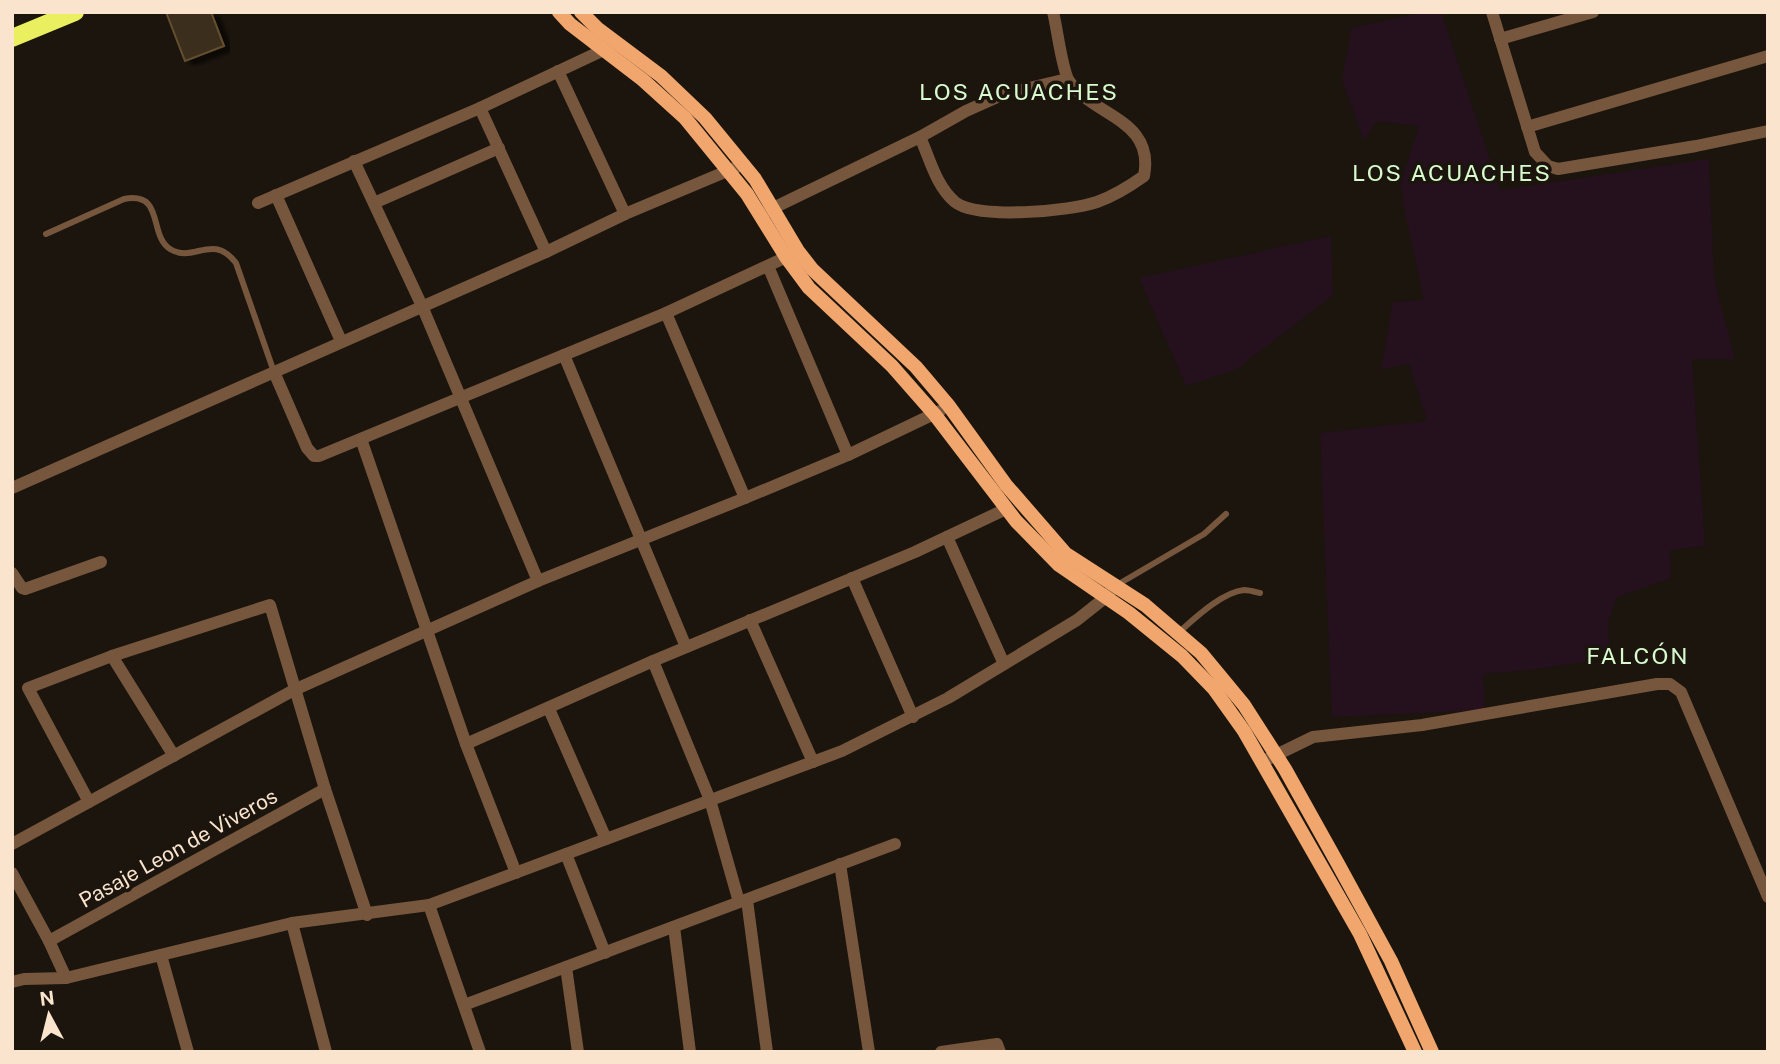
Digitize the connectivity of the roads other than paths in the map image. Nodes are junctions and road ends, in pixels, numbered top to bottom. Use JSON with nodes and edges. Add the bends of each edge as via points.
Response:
{"nodes":[{"id":1,"x":75,"y":12,"type":"edge"},
{"id":2,"x":559,"y":12,"type":"edge"},
{"id":3,"x":581,"y":12,"type":"edge"},
{"id":4,"x":1053,"y":12,"type":"edge"},
{"id":5,"x":1492,"y":12,"type":"edge"},
{"id":6,"x":1592,"y":12,"type":"edge"},
{"id":7,"x":12,"y":38,"type":"edge"},
{"id":8,"x":1500,"y":39,"type":"junction"},
{"id":9,"x":612,"y":46,"type":"junction"},
{"id":10,"x":1768,"y":56,"type":"edge"},
{"id":11,"x":558,"y":71,"type":"junction"},
{"id":12,"x":1068,"y":79,"type":"junction"},
{"id":13,"x":480,"y":108,"type":"junction"},
{"id":14,"x":1527,"y":127,"type":"junction"},
{"id":15,"x":1768,"y":131,"type":"edge"},
{"id":16,"x":920,"y":137,"type":"junction"},
{"id":17,"x":499,"y":148,"type":"junction"},
{"id":18,"x":354,"y":161,"type":"junction"},
{"id":19,"x":744,"y":164,"type":"junction"},
{"id":20,"x":728,"y":173,"type":"junction"},
{"id":21,"x":276,"y":195,"type":"junction"},
{"id":22,"x":258,"y":202,"type":"dead end"},
{"id":23,"x":374,"y":203,"type":"junction"},
{"id":24,"x":767,"y":211,"type":"junction"},
{"id":25,"x":625,"y":215,"type":"junction"},
{"id":26,"x":46,"y":234,"type":"dead end"},
{"id":27,"x":546,"y":252,"type":"junction"},
{"id":28,"x":792,"y":254,"type":"junction"},
{"id":29,"x":768,"y":266,"type":"junction"},
{"id":30,"x":422,"y":306,"type":"junction"},
{"id":31,"x":666,"y":313,"type":"junction"},
{"id":32,"x":341,"y":341,"type":"junction"},
{"id":33,"x":564,"y":355,"type":"junction"},
{"id":34,"x":274,"y":372,"type":"junction"},
{"id":35,"x":460,"y":398,"type":"junction"},
{"id":36,"x":949,"y":406,"type":"junction"},
{"id":37,"x":935,"y":415,"type":"junction"},
{"id":38,"x":361,"y":439,"type":"junction"},
{"id":39,"x":848,"y":455,"type":"junction"},
{"id":40,"x":12,"y":488,"type":"edge"},
{"id":41,"x":745,"y":498,"type":"junction"},
{"id":42,"x":1006,"y":509,"type":"junction"},
{"id":43,"x":1226,"y":514,"type":"dead end"},
{"id":44,"x":947,"y":537,"type":"junction"},
{"id":45,"x":640,"y":541,"type":"junction"},
{"id":46,"x":101,"y":562,"type":"dead end"},
{"id":47,"x":12,"y":573,"type":"edge"},
{"id":48,"x":852,"y":578,"type":"junction"},
{"id":49,"x":538,"y":581,"type":"junction"},
{"id":50,"x":1116,"y":585,"type":"junction"},
{"id":51,"x":1261,"y":593,"type":"dead end"},
{"id":52,"x":1106,"y":597,"type":"junction"},
{"id":53,"x":750,"y":620,"type":"junction"},
{"id":54,"x":427,"y":632,"type":"junction"},
{"id":55,"x":1178,"y":633,"type":"junction"},
{"id":56,"x":686,"y":647,"type":"junction"},
{"id":57,"x":112,"y":656,"type":"junction"},
{"id":58,"x":653,"y":661,"type":"junction"},
{"id":59,"x":1004,"y":664,"type":"junction"},
{"id":60,"x":295,"y":690,"type":"junction"},
{"id":61,"x":549,"y":709,"type":"junction"},
{"id":62,"x":913,"y":717,"type":"junction"},
{"id":63,"x":466,"y":744,"type":"junction"},
{"id":64,"x":1276,"y":754,"type":"junction"},
{"id":65,"x":174,"y":756,"type":"junction"},
{"id":66,"x":813,"y":762,"type":"junction"},
{"id":67,"x":1263,"y":763,"type":"junction"},
{"id":68,"x":326,"y":789,"type":"junction"},
{"id":69,"x":710,"y":800,"type":"junction"},
{"id":70,"x":89,"y":802,"type":"junction"},
{"id":71,"x":606,"y":839,"type":"junction"},
{"id":72,"x":12,"y":844,"type":"edge"},
{"id":73,"x":895,"y":844,"type":"dead end"},
{"id":74,"x":566,"y":854,"type":"junction"},
{"id":75,"x":841,"y":864,"type":"junction"},
{"id":76,"x":12,"y":873,"type":"edge"},
{"id":77,"x":516,"y":873,"type":"junction"},
{"id":78,"x":1768,"y":897,"type":"edge"},
{"id":79,"x":743,"y":901,"type":"junction"},
{"id":80,"x":429,"y":905,"type":"junction"},
{"id":81,"x":367,"y":915,"type":"junction"},
{"id":82,"x":292,"y":923,"type":"junction"},
{"id":83,"x":674,"y":927,"type":"junction"},
{"id":84,"x":50,"y":941,"type":"junction"},
{"id":85,"x":605,"y":953,"type":"junction"},
{"id":86,"x":162,"y":955,"type":"junction"},
{"id":87,"x":566,"y":967,"type":"junction"},
{"id":88,"x":66,"y":978,"type":"junction"},
{"id":89,"x":12,"y":982,"type":"edge"},
{"id":90,"x":464,"y":1005,"type":"junction"},
{"id":91,"x":188,"y":1052,"type":"edge"},
{"id":92,"x":326,"y":1052,"type":"edge"},
{"id":93,"x":480,"y":1052,"type":"edge"},
{"id":94,"x":578,"y":1052,"type":"edge"},
{"id":95,"x":690,"y":1052,"type":"edge"},
{"id":96,"x":766,"y":1052,"type":"edge"},
{"id":97,"x":869,"y":1052,"type":"edge"},
{"id":98,"x":941,"y":1052,"type":"edge"},
{"id":99,"x":1000,"y":1052,"type":"edge"},
{"id":100,"x":1415,"y":1052,"type":"edge"},
{"id":101,"x":1432,"y":1052,"type":"edge"}],
"edges":[{"from":1,"to":7,"type":"main road"},
{"from":2,"to":9,"type":"street","via":[[570,24]]},
{"from":3,"to":9,"type":"street"},
{"from":4,"to":12,"type":"street"},
{"from":5,"to":8,"type":"street"},
{"from":6,"to":8,"type":"street"},
{"from":8,"to":14,"type":"street"},
{"from":9,"to":11,"type":"street"},
{"from":9,"to":19,"type":"street","via":[[661,76]]},
{"from":9,"to":20,"type":"street","via":[[685,118]]},
{"from":10,"to":14,"type":"street"},
{"from":11,"to":13,"type":"street"},
{"from":11,"to":25,"type":"street"},
{"from":12,"to":16,"type":"street","via":[[1004,94]]},
{"from":12,"to":16,"type":"street","via":[[1124,122],[1144,151],[1144,176],[1096,202],[1021,213],[958,204],[943,190]]},
{"from":13,"to":17,"type":"street"},
{"from":13,"to":18,"type":"street"},
{"from":14,"to":15,"type":"street","via":[[1540,160],[1559,169]]},
{"from":16,"to":24,"type":"street"},
{"from":17,"to":23,"type":"street"},
{"from":17,"to":27,"type":"street"},
{"from":18,"to":21,"type":"street"},
{"from":18,"to":23,"type":"street"},
{"from":19,"to":20,"type":"street"},
{"from":19,"to":24,"type":"street"},
{"from":20,"to":24,"type":"street"},
{"from":20,"to":25,"type":"street"},
{"from":21,"to":22,"type":"street"},
{"from":21,"to":32,"type":"street"},
{"from":23,"to":30,"type":"street"},
{"from":24,"to":28,"type":"street"},
{"from":25,"to":27,"type":"street"},
{"from":26,"to":34,"type":"lane","via":[[124,200],[144,200],[169,248],[185,253],[213,247],[236,263]]},
{"from":27,"to":30,"type":"street"},
{"from":28,"to":29,"type":"street"},
{"from":28,"to":36,"type":"street","via":[[916,367]]},
{"from":28,"to":37,"type":"street","via":[[809,288],[892,366]]},
{"from":29,"to":31,"type":"street"},
{"from":29,"to":39,"type":"street"},
{"from":30,"to":32,"type":"street"},
{"from":30,"to":35,"type":"street"},
{"from":31,"to":33,"type":"street"},
{"from":31,"to":41,"type":"street"},
{"from":32,"to":34,"type":"street"},
{"from":33,"to":35,"type":"street"},
{"from":33,"to":45,"type":"street"},
{"from":34,"to":38,"type":"street","via":[[314,456]]},
{"from":34,"to":40,"type":"street"},
{"from":35,"to":38,"type":"street"},
{"from":35,"to":49,"type":"street"},
{"from":36,"to":37,"type":"street"},
{"from":36,"to":50,"type":"street","via":[[1006,485],[1066,554]]},
{"from":37,"to":39,"type":"street"},
{"from":37,"to":42,"type":"street"},
{"from":38,"to":54,"type":"street"},
{"from":39,"to":41,"type":"street"},
{"from":41,"to":45,"type":"street"},
{"from":42,"to":44,"type":"street"},
{"from":42,"to":52,"type":"street","via":[[1059,565]]},
{"from":43,"to":50,"type":"lane","via":[[1204,534]]},
{"from":44,"to":48,"type":"street"},
{"from":44,"to":59,"type":"street"},
{"from":45,"to":49,"type":"street"},
{"from":45,"to":56,"type":"street"},
{"from":46,"to":47,"type":"street","via":[[25,589]]},
{"from":48,"to":53,"type":"street"},
{"from":48,"to":62,"type":"street"},
{"from":49,"to":54,"type":"street"},
{"from":50,"to":52,"type":"street"},
{"from":50,"to":55,"type":"street"},
{"from":51,"to":55,"type":"lane","via":[[1243,590],[1222,599]]},
{"from":52,"to":59,"type":"street"},
{"from":52,"to":67,"type":"street","via":[[1182,656],[1214,689]]},
{"from":53,"to":56,"type":"street"},
{"from":53,"to":66,"type":"street"},
{"from":54,"to":60,"type":"street"},
{"from":54,"to":63,"type":"street"},
{"from":55,"to":64,"type":"street","via":[[1244,705]]},
{"from":56,"to":58,"type":"street"},
{"from":57,"to":60,"type":"street","via":[[270,605]]},
{"from":57,"to":65,"type":"street"},
{"from":57,"to":70,"type":"street","via":[[28,688]]},
{"from":58,"to":61,"type":"street"},
{"from":58,"to":69,"type":"street"},
{"from":59,"to":62,"type":"street"},
{"from":60,"to":65,"type":"street"},
{"from":60,"to":68,"type":"street"},
{"from":61,"to":63,"type":"street"},
{"from":61,"to":71,"type":"street"},
{"from":62,"to":66,"type":"street"},
{"from":63,"to":77,"type":"street"},
{"from":64,"to":67,"type":"street"},
{"from":64,"to":78,"type":"street","via":[[1313,737],[1422,725],[1670,684],[1681,692]]},
{"from":64,"to":101,"type":"street","via":[[1391,961]]},
{"from":65,"to":70,"type":"street"},
{"from":66,"to":69,"type":"street"},
{"from":67,"to":100,"type":"street","via":[[1360,934]]},
{"from":68,"to":81,"type":"street"},
{"from":68,"to":84,"type":"street","name":"Pasaje Leon de Viveros"},
{"from":69,"to":71,"type":"street"},
{"from":69,"to":79,"type":"street"},
{"from":70,"to":72,"type":"street"},
{"from":71,"to":74,"type":"street"},
{"from":73,"to":75,"type":"street"},
{"from":74,"to":77,"type":"street"},
{"from":74,"to":85,"type":"street"},
{"from":75,"to":79,"type":"street"},
{"from":75,"to":97,"type":"street"},
{"from":76,"to":84,"type":"street"},
{"from":77,"to":80,"type":"street"},
{"from":79,"to":83,"type":"street"},
{"from":79,"to":96,"type":"street"},
{"from":80,"to":81,"type":"street"},
{"from":80,"to":90,"type":"street"},
{"from":81,"to":82,"type":"street"},
{"from":82,"to":86,"type":"street"},
{"from":82,"to":92,"type":"street"},
{"from":83,"to":85,"type":"street"},
{"from":83,"to":95,"type":"street"},
{"from":84,"to":88,"type":"street"},
{"from":85,"to":87,"type":"street"},
{"from":86,"to":88,"type":"street"},
{"from":86,"to":91,"type":"street"},
{"from":87,"to":90,"type":"street"},
{"from":87,"to":94,"type":"street"},
{"from":88,"to":89,"type":"street"},
{"from":90,"to":93,"type":"street"},
{"from":98,"to":99,"type":"street","via":[[997,1044]]}]}
